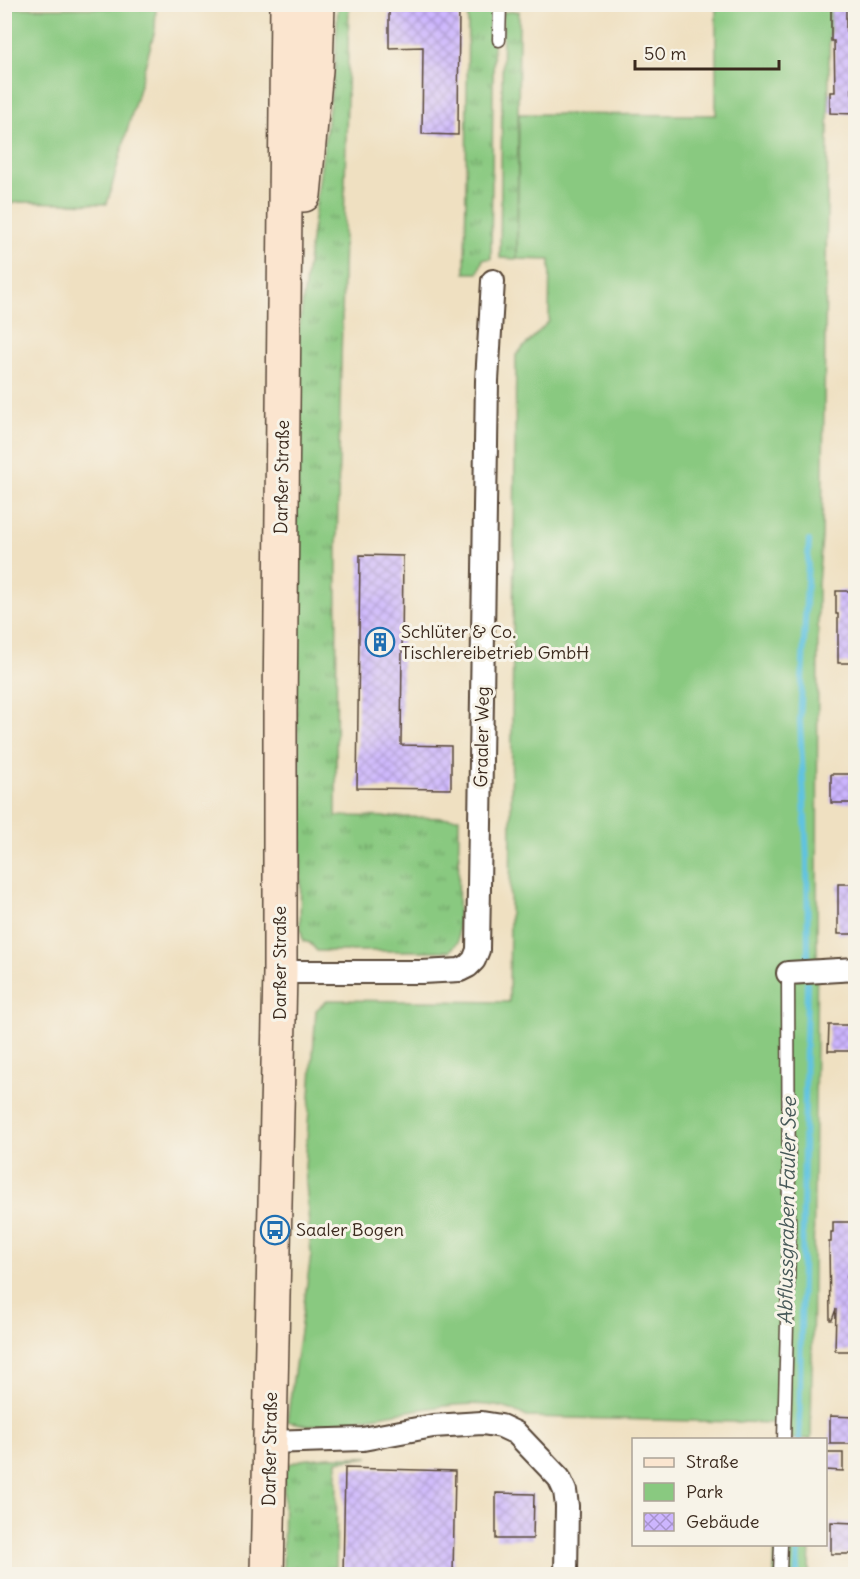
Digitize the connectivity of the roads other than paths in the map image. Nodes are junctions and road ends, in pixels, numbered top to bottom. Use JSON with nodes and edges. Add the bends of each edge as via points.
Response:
{"nodes":[{"id":1,"x":287,"y":4,"type":"edge"},
{"id":2,"x":318,"y":4,"type":"edge"},
{"id":3,"x":500,"y":4,"type":"edge"},
{"id":4,"x":499,"y":40,"type":"dead end"},
{"id":5,"x":493,"y":281,"type":"dead end"},
{"id":6,"x":283,"y":351,"type":"junction"},
{"id":7,"x":855,"y":969,"type":"edge"},
{"id":8,"x":280,"y":972,"type":"junction"},
{"id":9,"x":788,"y":973,"type":"joint"},
{"id":10,"x":784,"y":1438,"type":"edge"},
{"id":11,"x":269,"y":1442,"type":"junction"},
{"id":12,"x":781,"y":1546,"type":"edge"},
{"id":13,"x":267,"y":1575,"type":"edge"},
{"id":14,"x":566,"y":1575,"type":"edge"},
{"id":15,"x":780,"y":1575,"type":"edge"}],
"edges":[{"from":1,"to":6,"type":"main road","name":"Darßer Straße"},
{"from":2,"to":6,"type":"main road","name":"Darßer Straße","via":[[308,169]]},
{"from":3,"to":4,"type":"lane"},
{"from":5,"to":8,"type":"street","name":"Graaler Weg","via":[[487,381],[478,950],[474,960],[460,970]]},
{"from":6,"to":8,"type":"main road","name":"Darßer Straße"},
{"from":7,"to":9,"type":"street"},
{"from":8,"to":11,"type":"main road","name":"Darßer Straße"},
{"from":9,"to":10,"type":"lane","via":[[789,1247]]},
{"from":11,"to":13,"type":"main road","name":"Darßer Straße"},
{"from":11,"to":14,"type":"street","via":[[363,1439],[433,1426],[482,1423],[516,1432],[559,1478],[565,1491]]},
{"from":12,"to":15,"type":"lane"}]}
